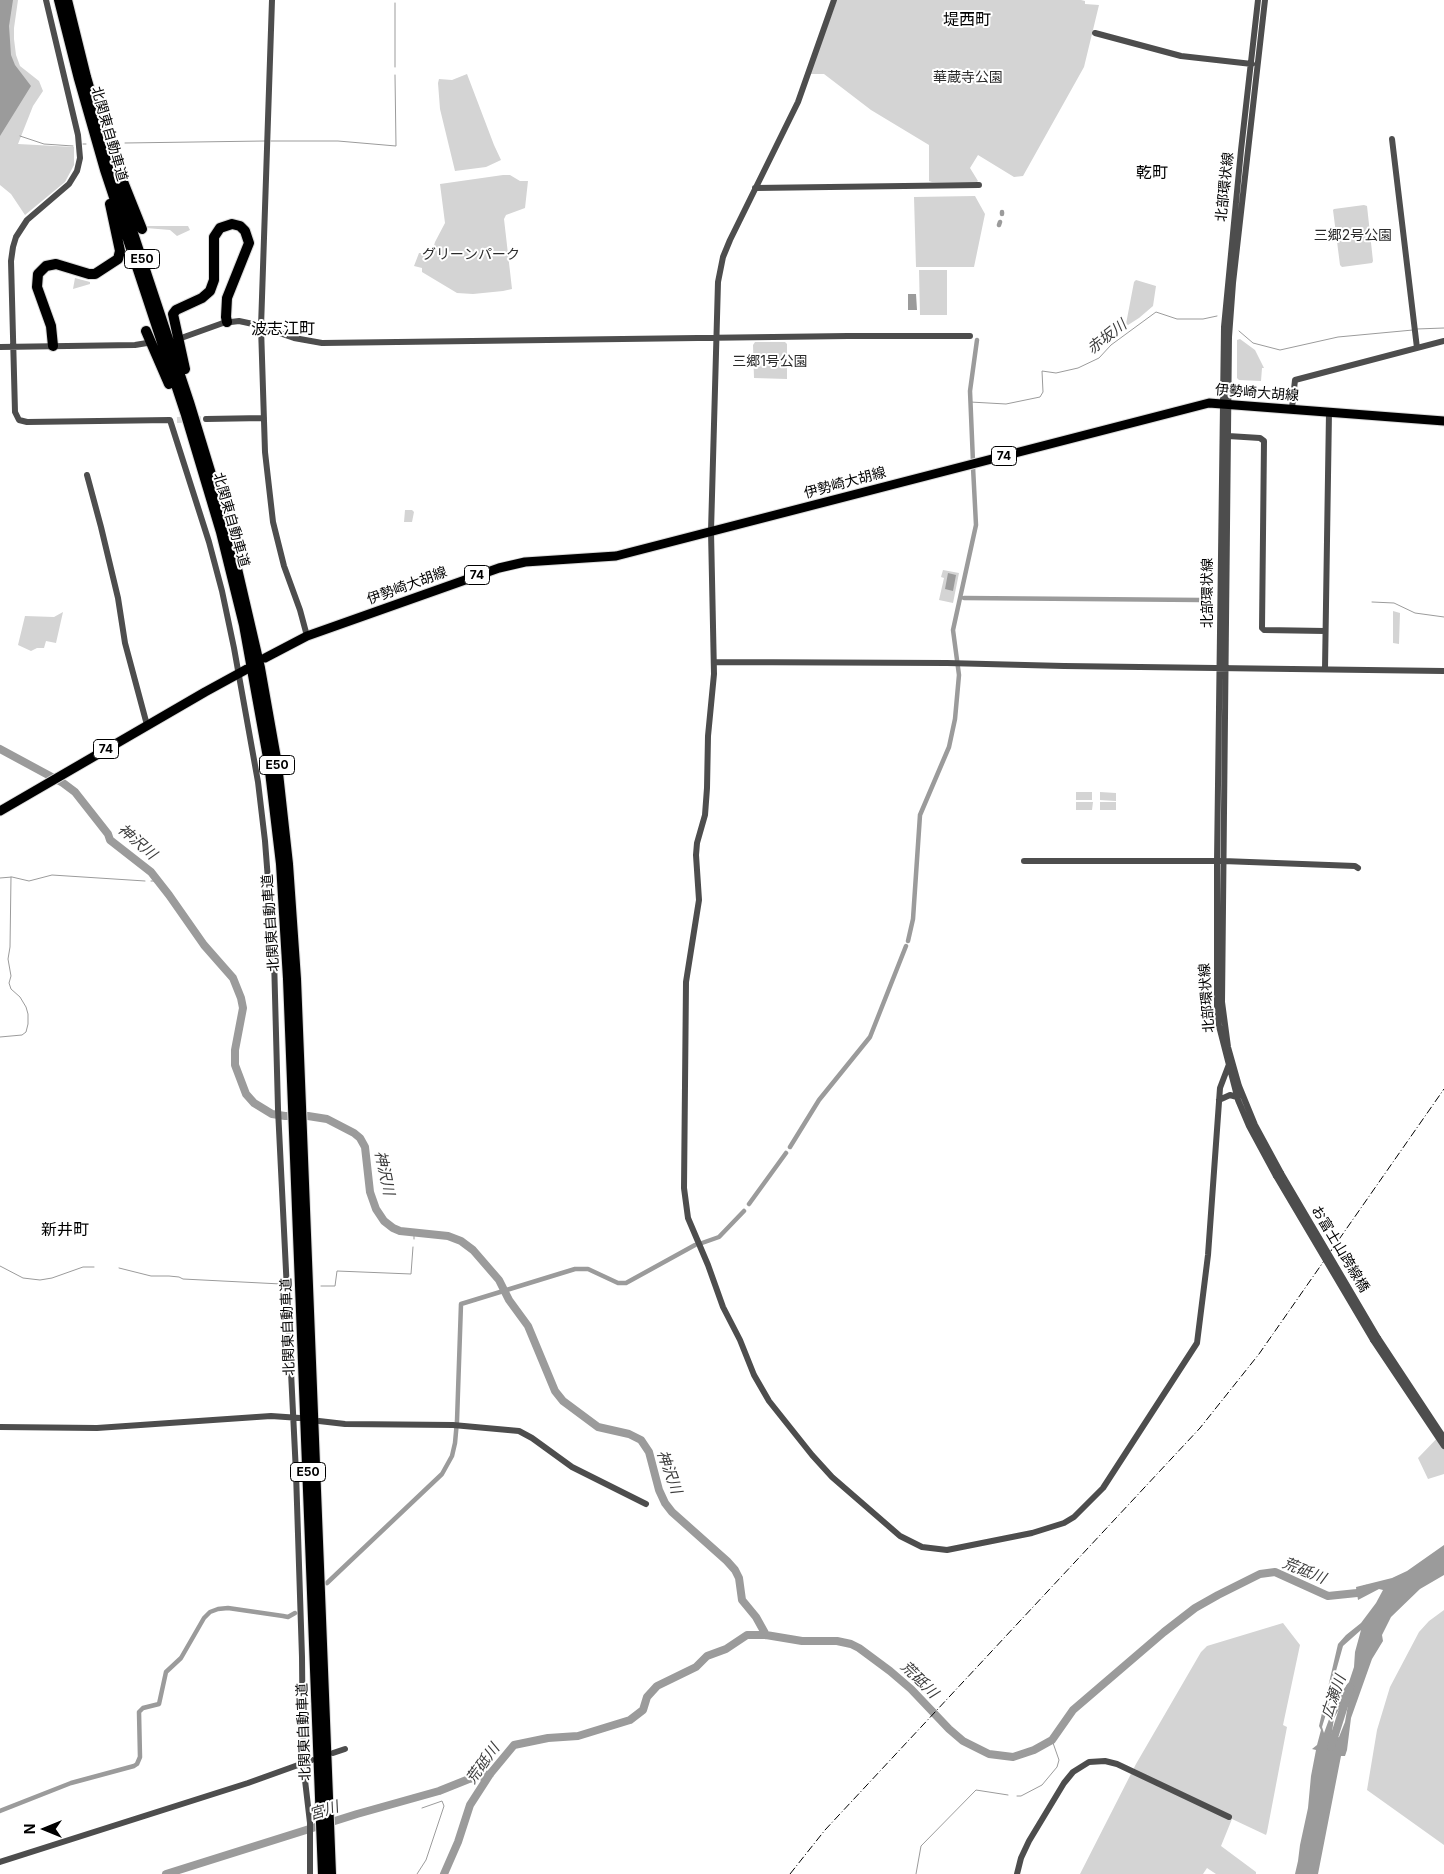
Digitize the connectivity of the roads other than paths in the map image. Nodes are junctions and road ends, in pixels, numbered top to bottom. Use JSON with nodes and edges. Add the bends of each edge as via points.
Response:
{"nodes":[{"id":1,"x":46,"y":0,"type":"edge"},
{"id":2,"x":59,"y":0,"type":"edge"},
{"id":3,"x":67,"y":0,"type":"edge"},
{"id":4,"x":272,"y":0,"type":"edge"},
{"id":5,"x":834,"y":0,"type":"edge"},
{"id":6,"x":1258,"y":0,"type":"edge"},
{"id":7,"x":1265,"y":0,"type":"edge"},
{"id":8,"x":1267,"y":26,"type":"dead end"},
{"id":9,"x":1095,"y":31,"type":"dead end"},
{"id":10,"x":1249,"y":32,"type":"dead end"},
{"id":11,"x":1261,"y":32,"type":"junction"},
{"id":12,"x":1253,"y":43,"type":"junction"},
{"id":13,"x":1253,"y":62,"type":"junction"},
{"id":14,"x":86,"y":77,"type":"junction"},
{"id":15,"x":1252,"y":79,"type":"junction"},
{"id":16,"x":1243,"y":88,"type":"dead end"},
{"id":17,"x":1260,"y":88,"type":"dead end"},
{"id":18,"x":1258,"y":105,"type":"dead end"},
{"id":19,"x":1252,"y":112,"type":"junction"},
{"id":20,"x":92,"y":125,"type":"junction"},
{"id":21,"x":1238,"y":127,"type":"dead end"},
{"id":22,"x":1242,"y":138,"type":"junction"},
{"id":23,"x":1392,"y":139,"type":"dead end"},
{"id":24,"x":979,"y":185,"type":"dead end"},
{"id":25,"x":755,"y":188,"type":"junction"},
{"id":26,"x":142,"y":229,"type":"dead end"},
{"id":27,"x":92,"y":278,"type":"dead end"},
{"id":28,"x":193,"y":297,"type":"dead end"},
{"id":29,"x":227,"y":322,"type":"junction"},
{"id":30,"x":262,"y":327,"type":"junction"},
{"id":31,"x":146,"y":331,"type":"dead end"},
{"id":32,"x":970,"y":336,"type":"dead end"},
{"id":33,"x":184,"y":337,"type":"dead end"},
{"id":34,"x":716,"y":339,"type":"junction"},
{"id":35,"x":1444,"y":342,"type":"edge"},
{"id":36,"x":148,"y":343,"type":"dead end"},
{"id":37,"x":53,"y":346,"type":"junction"},
{"id":38,"x":0,"y":347,"type":"edge"},
{"id":39,"x":14,"y":347,"type":"junction"},
{"id":40,"x":1417,"y":348,"type":"junction"},
{"id":41,"x":1226,"y":403,"type":"junction"},
{"id":42,"x":1292,"y":408,"type":"junction"},
{"id":43,"x":1329,"y":412,"type":"junction"},
{"id":44,"x":264,"y":418,"type":"junction"},
{"id":45,"x":206,"y":419,"type":"tunnel mouth"},
{"id":46,"x":1444,"y":421,"type":"edge"},
{"id":47,"x":1228,"y":436,"type":"junction"},
{"id":48,"x":202,"y":440,"type":"junction"},
{"id":49,"x":87,"y":475,"type":"dead end"},
{"id":50,"x":209,"y":488,"type":"junction"},
{"id":51,"x":711,"y":531,"type":"junction"},
{"id":52,"x":1325,"y":631,"type":"junction"},
{"id":53,"x":307,"y":636,"type":"junction"},
{"id":54,"x":265,"y":658,"type":"dead end"},
{"id":55,"x":714,"y":662,"type":"junction"},
{"id":56,"x":1223,"y":668,"type":"junction"},
{"id":57,"x":1325,"y":670,"type":"junction"},
{"id":58,"x":243,"y":671,"type":"junction"},
{"id":59,"x":1444,"y":671,"type":"edge"},
{"id":60,"x":147,"y":725,"type":"junction"},
{"id":61,"x":0,"y":812,"type":"edge"},
{"id":62,"x":1024,"y":861,"type":"dead end"},
{"id":63,"x":1220,"y":861,"type":"junction"},
{"id":64,"x":1358,"y":868,"type":"dead end"},
{"id":65,"x":1231,"y":1059,"type":"junction"},
{"id":66,"x":1229,"y":1066,"type":"junction"},
{"id":67,"x":1237,"y":1097,"type":"junction"},
{"id":68,"x":297,"y":1098,"type":"junction"},
{"id":69,"x":1219,"y":1100,"type":"junction"},
{"id":70,"x":1279,"y":1174,"type":"junction"},
{"id":71,"x":296,"y":1418,"type":"junction"},
{"id":72,"x":319,"y":1421,"type":"dead end"},
{"id":73,"x":0,"y":1428,"type":"edge"},
{"id":74,"x":1437,"y":1431,"type":"junction"},
{"id":75,"x":1444,"y":1438,"type":"edge"},
{"id":76,"x":1444,"y":1446,"type":"edge"},
{"id":77,"x":646,"y":1504,"type":"dead end"},
{"id":78,"x":345,"y":1749,"type":"dead end"},
{"id":79,"x":333,"y":1753,"type":"dead end"},
{"id":80,"x":312,"y":1760,"type":"dead end"},
{"id":81,"x":303,"y":1763,"type":"junction"},
{"id":82,"x":1229,"y":1817,"type":"dead end"},
{"id":83,"x":326,"y":1835,"type":"junction"},
{"id":84,"x":0,"y":1862,"type":"edge"},
{"id":85,"x":310,"y":1874,"type":"edge"},
{"id":86,"x":323,"y":1874,"type":"edge"},
{"id":87,"x":331,"y":1874,"type":"edge"},
{"id":88,"x":1017,"y":1874,"type":"edge"}],
"edges":[{"from":1,"to":39,"type":"street","via":[[78,135],[80,158],[69,184],[27,220],[16,237],[11,261]]},
{"from":2,"to":20,"type":"highway","name":"北関東自動車道","number":"E50"},
{"from":3,"to":14,"type":"highway","name":"北関東自動車道","number":"E50"},
{"from":4,"to":30,"type":"street"},
{"from":5,"to":25,"type":"street","via":[[798,102]]},
{"from":6,"to":12,"type":"street","name":"北部環状線"},
{"from":7,"to":11,"type":"street","name":"北部環状線"},
{"from":8,"to":11,"type":"street"},
{"from":9,"to":13,"type":"street","via":[[1182,56]]},
{"from":10,"to":12,"type":"street"},
{"from":11,"to":13,"type":"street","name":"北部環状線"},
{"from":12,"to":13,"type":"street","name":"北部環状線"},
{"from":13,"to":15,"type":"street","name":"北部環状線"},
{"from":14,"to":26,"type":"highway"},
{"from":14,"to":48,"type":"highway","name":"北関東自動車道","number":"E50","via":[[120,194]]},
{"from":15,"to":16,"type":"street"},
{"from":15,"to":17,"type":"street"},
{"from":15,"to":19,"type":"street","name":"北部環状線"},
{"from":15,"to":22,"type":"street","name":"北部環状線"},
{"from":18,"to":19,"type":"street"},
{"from":19,"to":41,"type":"street","name":"北部環状線","via":[[1231,308]]},
{"from":20,"to":37,"type":"highway","via":[[120,254],[116,261],[95,274],[56,264],[40,271],[36,287],[50,326]]},
{"from":20,"to":50,"type":"highway","name":"北関東自動車道","number":"E50"},
{"from":21,"to":22,"type":"street"},
{"from":22,"to":41,"type":"street","name":"北部環状線","via":[[1226,296]]},
{"from":23,"to":40,"type":"street"},
{"from":24,"to":25,"type":"street"},
{"from":25,"to":34,"type":"street","via":[[721,266]]},
{"from":27,"to":37,"type":"highway","via":[[56,266],[41,276],[40,289],[53,326]]},
{"from":28,"to":29,"type":"highway","via":[[205,293],[211,284],[214,230],[228,222],[244,226],[251,236],[252,246],[229,300]]},
{"from":29,"to":30,"type":"street","via":[[245,322]]},
{"from":29,"to":33,"type":"street"},
{"from":29,"to":48,"type":"highway","via":[[227,298],[249,242],[243,228],[232,224],[220,228],[214,237],[214,280],[210,291],[176,310],[172,318]]},
{"from":30,"to":34,"type":"street","via":[[322,343]]},
{"from":30,"to":44,"type":"street"},
{"from":31,"to":50,"type":"highway","via":[[166,374]]},
{"from":32,"to":34,"type":"street"},
{"from":34,"to":51,"type":"street"},
{"from":35,"to":40,"type":"street"},
{"from":36,"to":37,"type":"street"},
{"from":37,"to":39,"type":"street"},
{"from":38,"to":39,"type":"street"},
{"from":39,"to":58,"type":"street","via":[[15,412],[21,421],[174,420]]},
{"from":40,"to":42,"type":"street","via":[[1295,380]]},
{"from":41,"to":42,"type":"main road","name":"伊勢崎大胡線","number":"74"},
{"from":41,"to":47,"type":"street","name":"北部環状線"},
{"from":41,"to":51,"type":"main road","name":"伊勢崎大胡線","number":"74","via":[[1209,403]]},
{"from":41,"to":56,"type":"street","name":"北部環状線"},
{"from":42,"to":43,"type":"main road","name":"伊勢崎大胡線","number":"74"},
{"from":43,"to":46,"type":"main road","name":"伊勢崎大胡線","number":"74"},
{"from":43,"to":52,"type":"street"},
{"from":44,"to":45,"type":"street"},
{"from":44,"to":53,"type":"street","via":[[273,522]]},
{"from":47,"to":52,"type":"street","via":[[1264,441],[1262,628]]},
{"from":47,"to":56,"type":"street","name":"北部環状線"},
{"from":48,"to":68,"type":"highway","name":"北関東自動車道","number":"E50","via":[[240,573],[272,733],[289,880],[296,979]]},
{"from":49,"to":60,"type":"street"},
{"from":50,"to":68,"type":"highway","name":"北関東自動車道","number":"E50","via":[[244,625],[269,763],[283,897]]},
{"from":51,"to":53,"type":"main road","name":"伊勢崎大胡線","number":"74","via":[[616,556],[525,562],[499,568]]},
{"from":51,"to":55,"type":"street"},
{"from":52,"to":57,"type":"street"},
{"from":53,"to":54,"type":"main road","name":"伊勢崎大胡線","number":"74"},
{"from":55,"to":56,"type":"street"},
{"from":55,"to":69,"type":"street","via":[[706,806],[697,849],[699,900],[686,982],[685,1206],[723,1307],[769,1401],[825,1470],[893,1531],[922,1547],[957,1549],[1064,1523],[1103,1488],[1197,1343],[1208,1258]]},
{"from":56,"to":57,"type":"street"},
{"from":56,"to":63,"type":"street","name":"北部環状線"},
{"from":57,"to":59,"type":"street"},
{"from":58,"to":60,"type":"main road","number":"74"},
{"from":58,"to":71,"type":"street","via":[[265,841],[274,958],[278,1109]]},
{"from":60,"to":61,"type":"main road","number":"74"},
{"from":62,"to":63,"type":"street"},
{"from":63,"to":64,"type":"street"},
{"from":63,"to":65,"type":"street","name":"北部環状線","via":[[1222,1002]]},
{"from":63,"to":66,"type":"street","name":"北部環状線","via":[[1217,1006]]},
{"from":65,"to":66,"type":"street"},
{"from":65,"to":70,"type":"street","name":"北部環状線","via":[[1249,1114]]},
{"from":66,"to":67,"type":"street","name":"北部環状線"},
{"from":66,"to":69,"type":"street"},
{"from":67,"to":69,"type":"street","via":[[1230,1095]]},
{"from":67,"to":70,"type":"street","name":"北部環状線","via":[[1249,1126]]},
{"from":68,"to":83,"type":"highway","name":"北関東自動車道","number":"E50"},
{"from":70,"to":74,"type":"street","name":"お富士山跨線橋","bridge":true,"via":[[1376,1339]]},
{"from":71,"to":73,"type":"street","via":[[262,1416],[97,1428]]},
{"from":71,"to":81,"type":"street"},
{"from":72,"to":77,"type":"street","via":[[456,1425],[519,1431],[572,1467]]},
{"from":74,"to":75,"type":"street"},
{"from":74,"to":76,"type":"street"},
{"from":78,"to":79,"type":"street"},
{"from":80,"to":81,"type":"street"},
{"from":81,"to":84,"type":"street"},
{"from":81,"to":85,"type":"street","via":[[310,1823]]},
{"from":82,"to":88,"type":"street","via":[[1117,1764],[1089,1762],[1073,1772],[1064,1784],[1028,1841]]},
{"from":83,"to":86,"type":"highway","name":"北関東自動車道","number":"E50"},
{"from":83,"to":87,"type":"highway","name":"北関東自動車道","number":"E50"}]}
